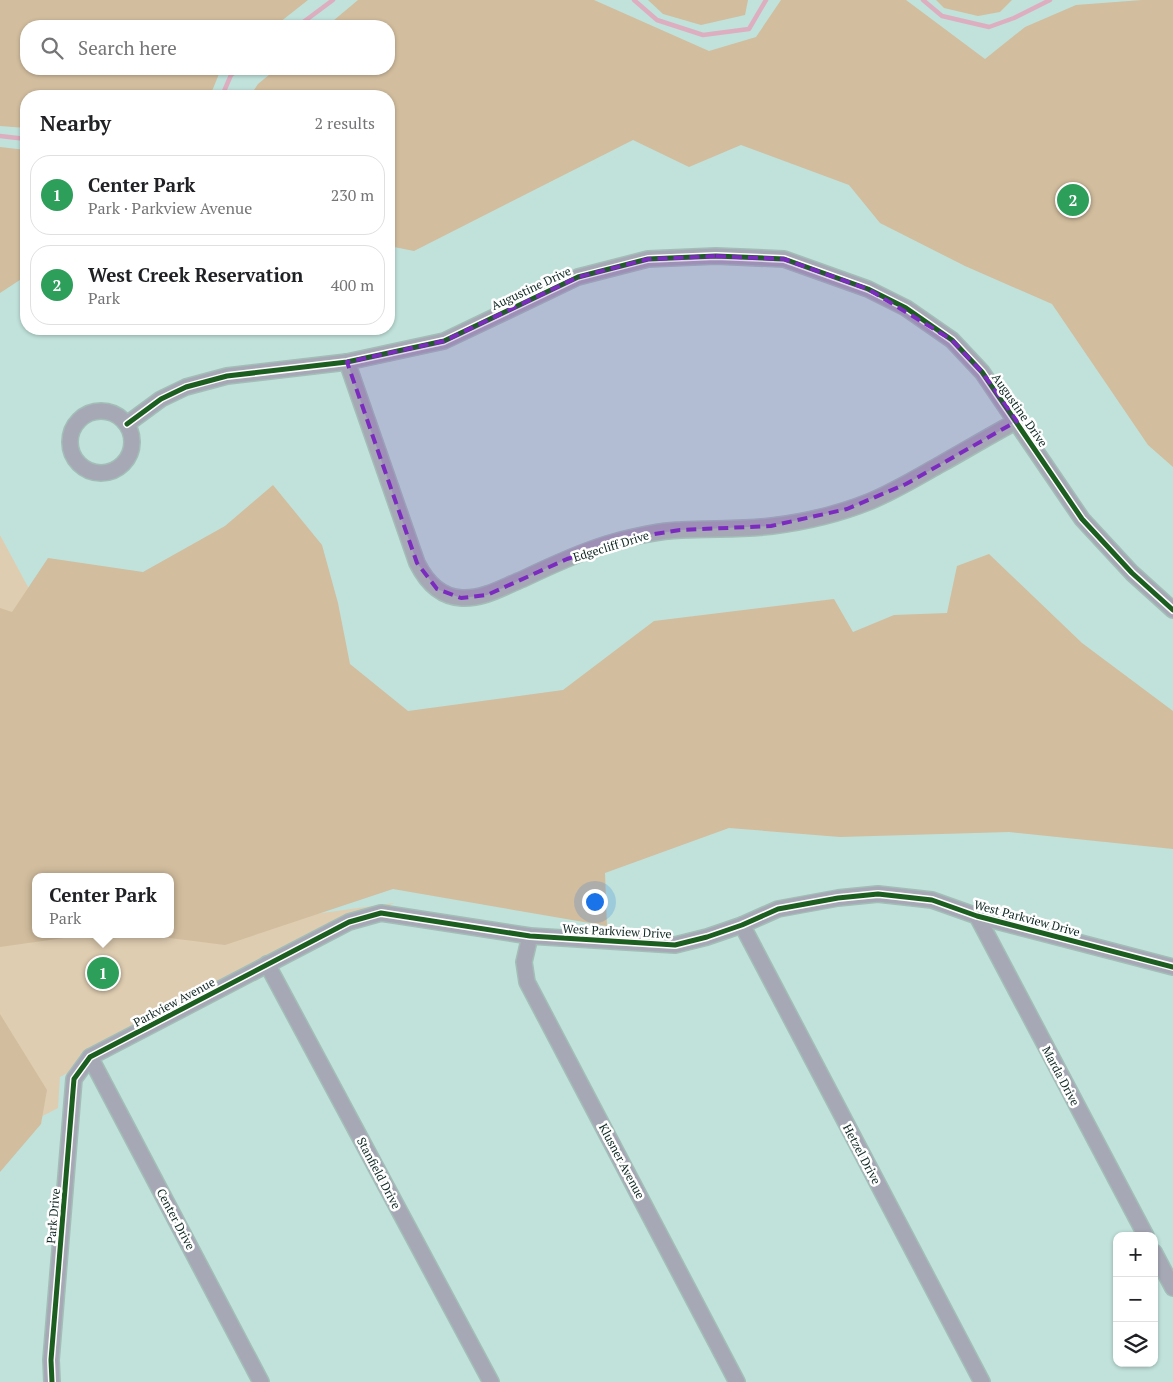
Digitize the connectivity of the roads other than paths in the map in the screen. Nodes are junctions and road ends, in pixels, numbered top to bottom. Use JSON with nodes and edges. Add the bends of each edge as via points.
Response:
{"nodes":[{"id":1,"x":347,"y":362,"type":"junction"},
{"id":2,"x":1016,"y":421,"type":"junction"},
{"id":3,"x":127,"y":424,"type":"junction"},
{"id":4,"x":1173,"y":610,"type":"edge"},
{"id":5,"x":978,"y":916,"type":"junction"},
{"id":6,"x":742,"y":925,"type":"junction"},
{"id":7,"x":530,"y":936,"type":"junction"},
{"id":8,"x":267,"y":964,"type":"junction"},
{"id":9,"x":1173,"y":967,"type":"edge"},
{"id":10,"x":90,"y":1057,"type":"junction"},
{"id":11,"x":1144,"y":1232,"type":"edge"},
{"id":12,"x":1158,"y":1260,"type":"edge"},
{"id":13,"x":1173,"y":1288,"type":"edge"},
{"id":14,"x":52,"y":1382,"type":"edge"},
{"id":15,"x":261,"y":1382,"type":"edge"},
{"id":16,"x":491,"y":1382,"type":"edge"},
{"id":17,"x":738,"y":1382,"type":"edge"},
{"id":18,"x":982,"y":1382,"type":"edge"}],
"edges":[{"from":1,"to":2,"type":"street","name":"Augustine Drive","via":[[444,341],[578,277],[648,259],[716,256],[784,259],[868,289],[906,308],[952,340],[982,372]]},
{"from":1,"to":2,"type":"street","name":"Edgecliff Drive","via":[[417,563],[427,581],[437,589],[448,596],[461,598],[487,594],[580,554],[629,538],[680,530],[771,526],[816,519],[871,501],[906,484]]},
{"from":1,"to":3,"type":"street","name":"Augustine Drive","via":[[227,376],[186,386],[161,399]]},
{"from":2,"to":4,"type":"street","name":"Augustine Drive","via":[[1082,519],[1132,574]]},
{"from":3,"to":3,"type":"street","via":[[115,413],[107,411],[84,416],[71,436],[72,452],[84,467],[92,471],[101,473],[120,467],[131,452],[131,432]]},
{"from":5,"to":6,"type":"street","name":"West Parkview Drive","via":[[932,900],[878,894],[778,909]]},
{"from":5,"to":9,"type":"street","name":"West Parkview Drive"},
{"from":5,"to":11,"type":"street","name":"Marda Drive"},
{"from":6,"to":7,"type":"street","name":"West Parkview Drive","via":[[675,945]]},
{"from":6,"to":18,"type":"street","name":"Hetzel Drive"},
{"from":7,"to":8,"type":"street","name":"West Parkview Drive","via":[[381,913],[349,922]]},
{"from":7,"to":17,"type":"street","name":"Klusner Avenue","via":[[524,962],[527,982]]},
{"from":8,"to":10,"type":"street","name":"Parkview Avenue"},
{"from":8,"to":16,"type":"street","name":"Stanfield Drive"},
{"from":10,"to":14,"type":"street","name":"Park Drive","via":[[74,1079]]},
{"from":10,"to":15,"type":"street","name":"Center Drive"},
{"from":12,"to":13,"type":"street"}]}
